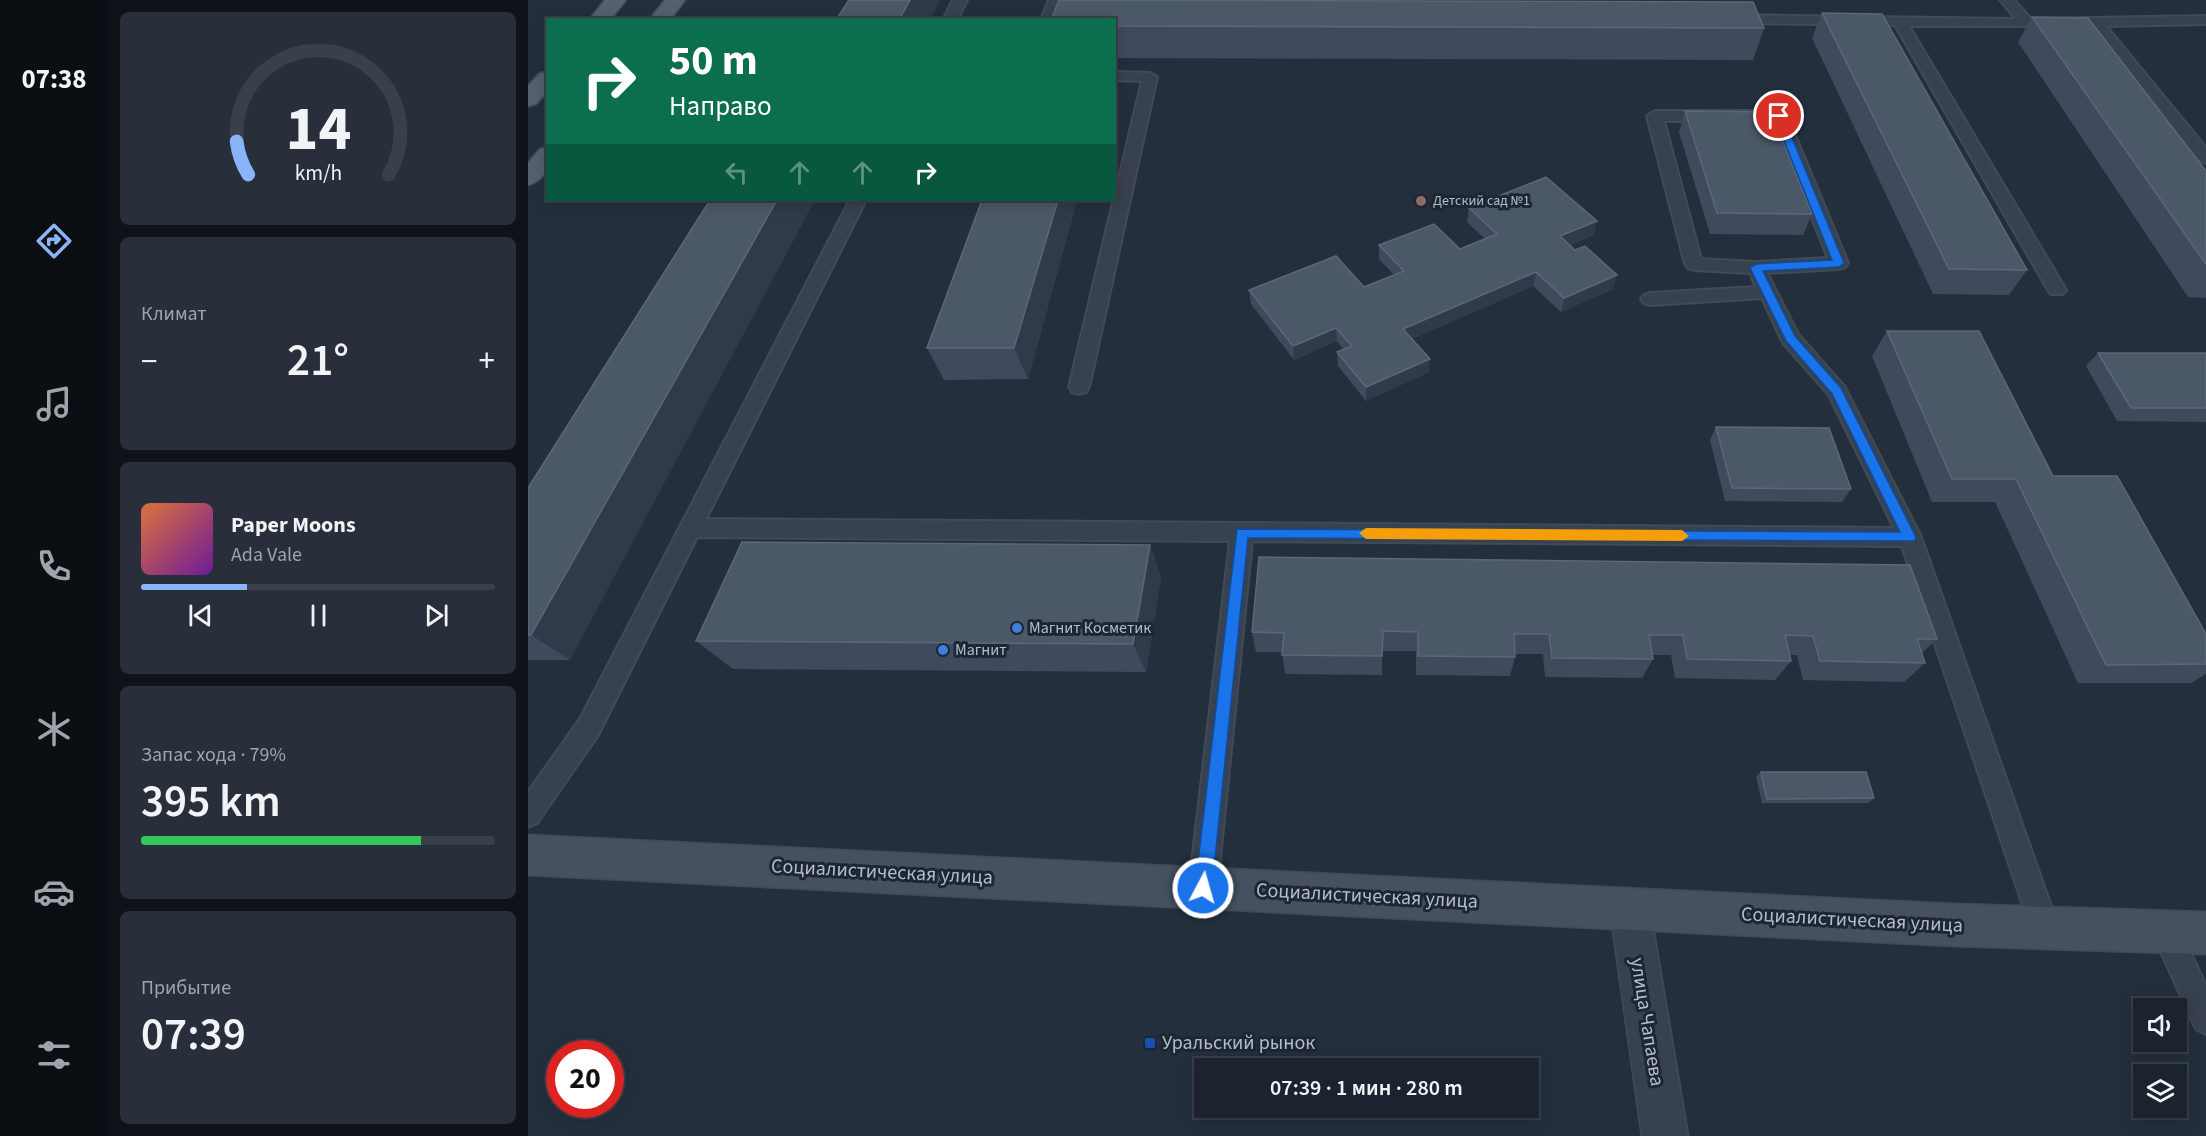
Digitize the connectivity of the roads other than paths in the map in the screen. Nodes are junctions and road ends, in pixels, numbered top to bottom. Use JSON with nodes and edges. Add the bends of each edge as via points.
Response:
{"nodes":[{"id":1,"x":616,"y":0,"type":"edge"},
{"id":2,"x":675,"y":0,"type":"edge"},
{"id":3,"x":960,"y":0,"type":"edge"},
{"id":4,"x":2007,"y":0,"type":"edge"},
{"id":5,"x":601,"y":18,"type":"edge"},
{"id":6,"x":661,"y":18,"type":"edge"},
{"id":7,"x":951,"y":18,"type":"edge"},
{"id":8,"x":1712,"y":19,"type":"edge"},
{"id":9,"x":1899,"y":20,"type":"junction"},
{"id":10,"x":2206,"y":20,"type":"edge"},
{"id":11,"x":2027,"y":23,"type":"junction"},
{"id":12,"x":2096,"y":23,"type":"junction"},
{"id":13,"x":1116,"y":76,"type":"edge"},
{"id":14,"x":546,"y":80,"type":"edge"},
{"id":15,"x":528,"y":99,"type":"edge"},
{"id":16,"x":546,"y":156,"type":"edge"},
{"id":17,"x":2206,"y":158,"type":"edge"},
{"id":18,"x":528,"y":178,"type":"edge"},
{"id":19,"x":857,"y":201,"type":"edge"},
{"id":20,"x":1756,"y":268,"type":"junction"},
{"id":21,"x":2056,"y":290,"type":"dead end"},
{"id":22,"x":1768,"y":292,"type":"junction"},
{"id":23,"x":1650,"y":299,"type":"dead end"},
{"id":24,"x":1078,"y":387,"type":"dead end"},
{"id":25,"x":691,"y":528,"type":"junction"},
{"id":26,"x":1242,"y":533,"type":"junction"},
{"id":27,"x":1910,"y":537,"type":"junction"},
{"id":28,"x":528,"y":814,"type":"edge"},
{"id":29,"x":528,"y":855,"type":"edge"},
{"id":30,"x":1203,"y":888,"type":"junction"},
{"id":31,"x":1630,"y":909,"type":"junction"},
{"id":32,"x":2045,"y":929,"type":"junction"},
{"id":33,"x":2166,"y":932,"type":"junction"},
{"id":34,"x":2206,"y":933,"type":"edge"},
{"id":35,"x":2206,"y":1019,"type":"edge"},
{"id":36,"x":1665,"y":1136,"type":"edge"}],
"edges":[{"from":1,"to":5,"type":"main road"},
{"from":2,"to":6,"type":"main road"},
{"from":3,"to":7,"type":"lane"},
{"from":4,"to":11,"type":"lane"},
{"from":8,"to":9,"type":"lane","via":[[1802,15]]},
{"from":9,"to":11,"type":"lane"},
{"from":9,"to":21,"type":"lane"},
{"from":10,"to":12,"type":"lane"},
{"from":11,"to":12,"type":"lane"},
{"from":12,"to":17,"type":"lane"},
{"from":13,"to":24,"type":"lane","via":[[1150,77]]},
{"from":14,"to":15,"type":"main road"},
{"from":16,"to":18,"type":"main road"},
{"from":19,"to":25,"type":"lane"},
{"from":20,"to":20,"type":"lane","via":[[1694,264],[1655,116],[1779,116],[1839,263]]},
{"from":20,"to":22,"type":"lane"},
{"from":22,"to":23,"type":"lane"},
{"from":22,"to":27,"type":"lane","via":[[1790,338],[1837,391]]},
{"from":25,"to":26,"type":"lane"},
{"from":25,"to":28,"type":"lane","via":[[589,727]]},
{"from":26,"to":27,"type":"lane"},
{"from":26,"to":30,"type":"lane"},
{"from":27,"to":32,"type":"lane"},
{"from":29,"to":30,"type":"main road","name":"Социалистическая улица"},
{"from":30,"to":31,"type":"main road","name":"Социалистическая улица"},
{"from":31,"to":32,"type":"main road","name":"Социалистическая улица"},
{"from":31,"to":36,"type":"street","name":"улица Чапаева"},
{"from":32,"to":33,"type":"main road","name":"Социалистическая улица"},
{"from":33,"to":34,"type":"main road","name":"Социалистическая улица"},
{"from":33,"to":35,"type":"lane"}]}
